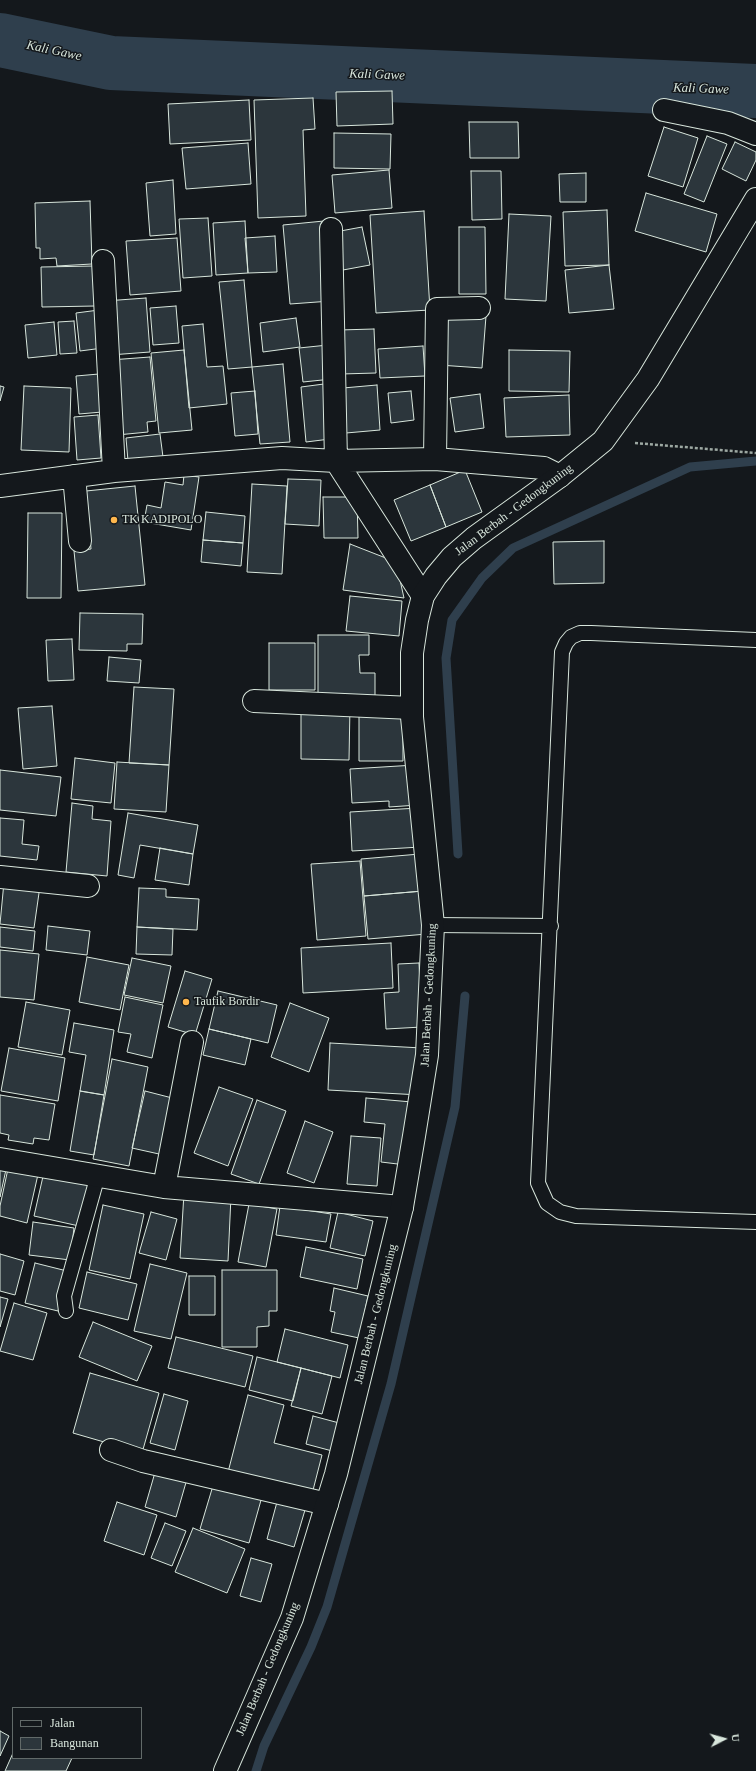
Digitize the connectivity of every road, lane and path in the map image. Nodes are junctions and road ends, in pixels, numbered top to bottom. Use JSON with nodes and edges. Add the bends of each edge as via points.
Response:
{"nodes":[{"id":1,"x":664,"y":110,"type":"dead end"},
{"id":2,"x":756,"y":134,"type":"edge"},
{"id":3,"x":756,"y":199,"type":"edge"},
{"id":4,"x":331,"y":229,"type":"dead end"},
{"id":5,"x":103,"y":261,"type":"dead end"},
{"id":6,"x":480,"y":308,"type":"dead end"},
{"id":7,"x":603,"y":441,"type":"junction"},
{"id":8,"x":756,"y":453,"type":"edge"},
{"id":9,"x":435,"y":459,"type":"junction"},
{"id":10,"x":336,"y":461,"type":"junction"},
{"id":11,"x":114,"y":471,"type":"junction"},
{"id":12,"x":74,"y":476,"type":"junction"},
{"id":13,"x":560,"y":476,"type":"junction"},
{"id":14,"x":0,"y":486,"type":"edge"},
{"id":15,"x":80,"y":541,"type":"dead end"},
{"id":16,"x":423,"y":596,"type":"junction"},
{"id":17,"x":756,"y":640,"type":"edge"},
{"id":18,"x":254,"y":700,"type":"dead end"},
{"id":19,"x":412,"y":708,"type":"junction"},
{"id":20,"x":0,"y":877,"type":"edge"},
{"id":21,"x":88,"y":886,"type":"dead end"},
{"id":22,"x":433,"y":925,"type":"junction"},
{"id":23,"x":550,"y":926,"type":"junction"},
{"id":24,"x":192,"y":1042,"type":"dead end"},
{"id":25,"x":0,"y":1159,"type":"edge"},
{"id":26,"x":98,"y":1175,"type":"junction"},
{"id":27,"x":164,"y":1187,"type":"junction"},
{"id":28,"x":402,"y":1207,"type":"junction"},
{"id":29,"x":756,"y":1222,"type":"edge"},
{"id":30,"x":66,"y":1311,"type":"dead end"},
{"id":31,"x":111,"y":1450,"type":"dead end"},
{"id":32,"x":327,"y":1504,"type":"junction"},
{"id":33,"x":225,"y":1771,"type":"edge"}],
"edges":[{"from":1,"to":2,"type":"street","via":[[728,123]]},
{"from":3,"to":7,"type":"street","name":"Jalan Berbah - Gedongkuning","via":[[648,379]]},
{"from":4,"to":10,"type":"street"},
{"from":5,"to":11,"type":"street"},
{"from":6,"to":9,"type":"street","via":[[437,309]]},
{"from":7,"to":8,"type":"path"},
{"from":7,"to":13,"type":"street","name":"Jalan Berbah - Gedongkuning"},
{"from":9,"to":10,"type":"street"},
{"from":9,"to":13,"type":"street","via":[[544,468]]},
{"from":10,"to":11,"type":"street","via":[[282,458]]},
{"from":10,"to":16,"type":"street"},
{"from":11,"to":12,"type":"street"},
{"from":12,"to":14,"type":"street"},
{"from":12,"to":15,"type":"street"},
{"from":13,"to":16,"type":"street","name":"Jalan Berbah - Gedongkuning","via":[[452,557]]},
{"from":16,"to":19,"type":"street","name":"Jalan Berbah - Gedongkuning","via":[[412,653]]},
{"from":17,"to":23,"type":"lane","via":[[580,633],[566,643],[562,652]]},
{"from":18,"to":19,"type":"street"},
{"from":19,"to":22,"type":"street","name":"Jalan Berbah - Gedongkuning"},
{"from":20,"to":21,"type":"street"},
{"from":22,"to":23,"type":"lane"},
{"from":22,"to":28,"type":"street","name":"Jalan Berbah - Gedongkuning","via":[[427,1055]]},
{"from":23,"to":29,"type":"lane","via":[[538,1183],[546,1203],[560,1212],[576,1216]]},
{"from":24,"to":27,"type":"street"},
{"from":25,"to":26,"type":"street"},
{"from":26,"to":27,"type":"street"},
{"from":26,"to":30,"type":"lane","via":[[64,1296]]},
{"from":27,"to":28,"type":"street"},
{"from":28,"to":32,"type":"street","name":"Jalan Berbah - Gedongkuning"},
{"from":31,"to":32,"type":"street","via":[[143,1462]]},
{"from":32,"to":33,"type":"street","name":"Jalan Berbah - Gedongkuning","via":[[292,1618]]}]}
